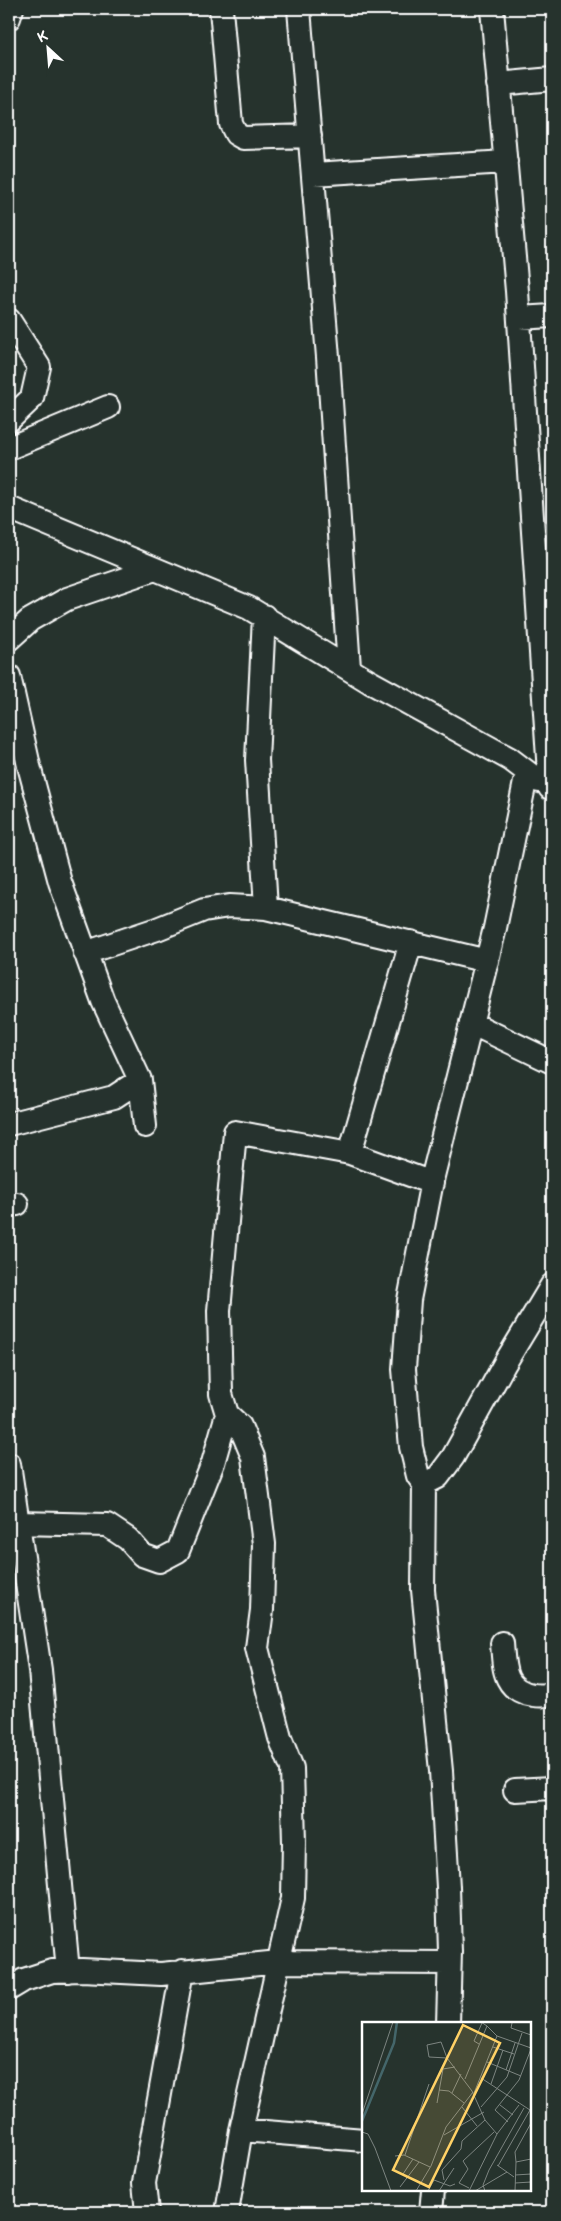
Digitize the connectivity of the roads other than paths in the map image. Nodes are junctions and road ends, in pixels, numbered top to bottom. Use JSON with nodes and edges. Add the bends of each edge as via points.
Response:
{"nodes":[{"id":1,"x":12,"y":9,"type":"edge"},
{"id":2,"x":221,"y":9,"type":"edge"},
{"id":3,"x":299,"y":9,"type":"edge"},
{"id":4,"x":492,"y":9,"type":"edge"},
{"id":5,"x":9,"y":18,"type":"edge"},
{"id":6,"x":552,"y":78,"type":"edge"},
{"id":7,"x":498,"y":84,"type":"junction"},
{"id":8,"x":310,"y":136,"type":"junction"},
{"id":9,"x":506,"y":162,"type":"junction"},
{"id":10,"x":313,"y":174,"type":"junction"},
{"id":11,"x":552,"y":316,"type":"edge"},
{"id":12,"x":519,"y":318,"type":"junction"},
{"id":13,"x":9,"y":320,"type":"edge"},
{"id":14,"x":108,"y":407,"type":"dead end"},
{"id":15,"x":9,"y":420,"type":"edge"},
{"id":16,"x":9,"y":448,"type":"edge"},
{"id":17,"x":9,"y":508,"type":"edge"},
{"id":18,"x":543,"y":545,"type":"edge"},
{"id":19,"x":155,"y":569,"type":"junction"},
{"id":20,"x":264,"y":616,"type":"junction"},
{"id":21,"x":9,"y":639,"type":"edge"},
{"id":22,"x":349,"y":668,"type":"junction"},
{"id":23,"x":9,"y":676,"type":"edge"},
{"id":24,"x":547,"y":677,"type":"edge"},
{"id":25,"x":527,"y":772,"type":"junction"},
{"id":26,"x":551,"y":789,"type":"edge"},
{"id":27,"x":266,"y":908,"type":"junction"},
{"id":28,"x":411,"y":942,"type":"junction"},
{"id":29,"x":85,"y":953,"type":"junction"},
{"id":30,"x":487,"y":962,"type":"junction"},
{"id":31,"x":472,"y":1023,"type":"junction"},
{"id":32,"x":552,"y":1062,"type":"edge"},
{"id":33,"x":140,"y":1080,"type":"junction"},
{"id":34,"x":9,"y":1124,"type":"edge"},
{"id":35,"x":145,"y":1126,"type":"dead end"},
{"id":36,"x":350,"y":1153,"type":"junction"},
{"id":37,"x":432,"y":1184,"type":"junction"},
{"id":38,"x":552,"y":1285,"type":"edge"},
{"id":39,"x":227,"y":1414,"type":"junction"},
{"id":40,"x":9,"y":1464,"type":"edge"},
{"id":41,"x":424,"y":1484,"type":"junction"},
{"id":42,"x":18,"y":1523,"type":"junction"},
{"id":43,"x":502,"y":1643,"type":"dead end"},
{"id":44,"x":552,"y":1694,"type":"edge"},
{"id":45,"x":552,"y":1788,"type":"edge"},
{"id":46,"x":515,"y":1790,"type":"dead end"},
{"id":47,"x":279,"y":1962,"type":"junction"},
{"id":48,"x":449,"y":1962,"type":"junction"},
{"id":49,"x":68,"y":1971,"type":"junction"},
{"id":50,"x":182,"y":1971,"type":"junction"},
{"id":51,"x":9,"y":1989,"type":"edge"},
{"id":52,"x":448,"y":2022,"type":"edge"},
{"id":53,"x":241,"y":2130,"type":"junction"},
{"id":54,"x":362,"y":2140,"type":"edge"},
{"id":55,"x":433,"y":2191,"type":"edge"},
{"id":56,"x":147,"y":2212,"type":"edge"},
{"id":57,"x":227,"y":2212,"type":"edge"},
{"id":58,"x":431,"y":2212,"type":"edge"}],
"edges":[{"from":1,"to":5,"type":"street"},
{"from":2,"to":8,"type":"street","via":[[232,124],[236,134],[242,138]]},
{"from":3,"to":8,"type":"street"},
{"from":4,"to":7,"type":"street"},
{"from":6,"to":7,"type":"street"},
{"from":7,"to":9,"type":"street"},
{"from":8,"to":10,"type":"street"},
{"from":9,"to":10,"type":"street"},
{"from":9,"to":12,"type":"street"},
{"from":10,"to":22,"type":"street"},
{"from":11,"to":12,"type":"street"},
{"from":12,"to":18,"type":"street"},
{"from":13,"to":15,"type":"street","via":[[39,367],[32,398]]},
{"from":14,"to":16,"type":"street"},
{"from":17,"to":19,"type":"street"},
{"from":18,"to":24,"type":"street"},
{"from":19,"to":20,"type":"street"},
{"from":19,"to":21,"type":"street","via":[[67,599],[30,620]]},
{"from":20,"to":22,"type":"street"},
{"from":20,"to":27,"type":"street","via":[[257,760]]},
{"from":22,"to":25,"type":"street","via":[[510,759]]},
{"from":23,"to":29,"type":"street","via":[[58,873]]},
{"from":24,"to":26,"type":"street"},
{"from":25,"to":26,"type":"street"},
{"from":25,"to":30,"type":"street"},
{"from":27,"to":28,"type":"street"},
{"from":27,"to":29,"type":"street","via":[[229,906],[204,910]]},
{"from":28,"to":30,"type":"street"},
{"from":28,"to":36,"type":"street"},
{"from":29,"to":33,"type":"street","via":[[103,1001]]},
{"from":30,"to":31,"type":"street"},
{"from":31,"to":32,"type":"street"},
{"from":31,"to":37,"type":"street"},
{"from":33,"to":34,"type":"street","via":[[114,1097]]},
{"from":33,"to":35,"type":"street"},
{"from":36,"to":37,"type":"street"},
{"from":36,"to":39,"type":"street","via":[[235,1132],[219,1311],[221,1394]]},
{"from":37,"to":41,"type":"street","via":[[409,1300],[404,1369],[411,1447],[418,1476]]},
{"from":38,"to":41,"type":"street","via":[[453,1457],[438,1477]]},
{"from":39,"to":42,"type":"street","via":[[213,1463],[178,1551],[159,1561],[142,1555],[128,1539],[107,1525]]},
{"from":39,"to":47,"type":"street","via":[[240,1426],[252,1457],[264,1544],[257,1648],[280,1738],[292,1768],[293,1898]]},
{"from":40,"to":42,"type":"street"},
{"from":41,"to":48,"type":"street","via":[[423,1590],[441,1771]]},
{"from":42,"to":49,"type":"street","via":[[40,1670]]},
{"from":43,"to":44,"type":"street","via":[[504,1672],[512,1687],[523,1693]]},
{"from":45,"to":46,"type":"street"},
{"from":47,"to":48,"type":"street"},
{"from":47,"to":50,"type":"street"},
{"from":47,"to":53,"type":"street"},
{"from":48,"to":52,"type":"street"},
{"from":49,"to":50,"type":"street","via":[[161,1974]]},
{"from":49,"to":51,"type":"street","via":[[24,1980]]},
{"from":50,"to":56,"type":"street","via":[[144,2183]]},
{"from":53,"to":54,"type":"street"},
{"from":53,"to":57,"type":"street"},
{"from":55,"to":58,"type":"street"}]}
